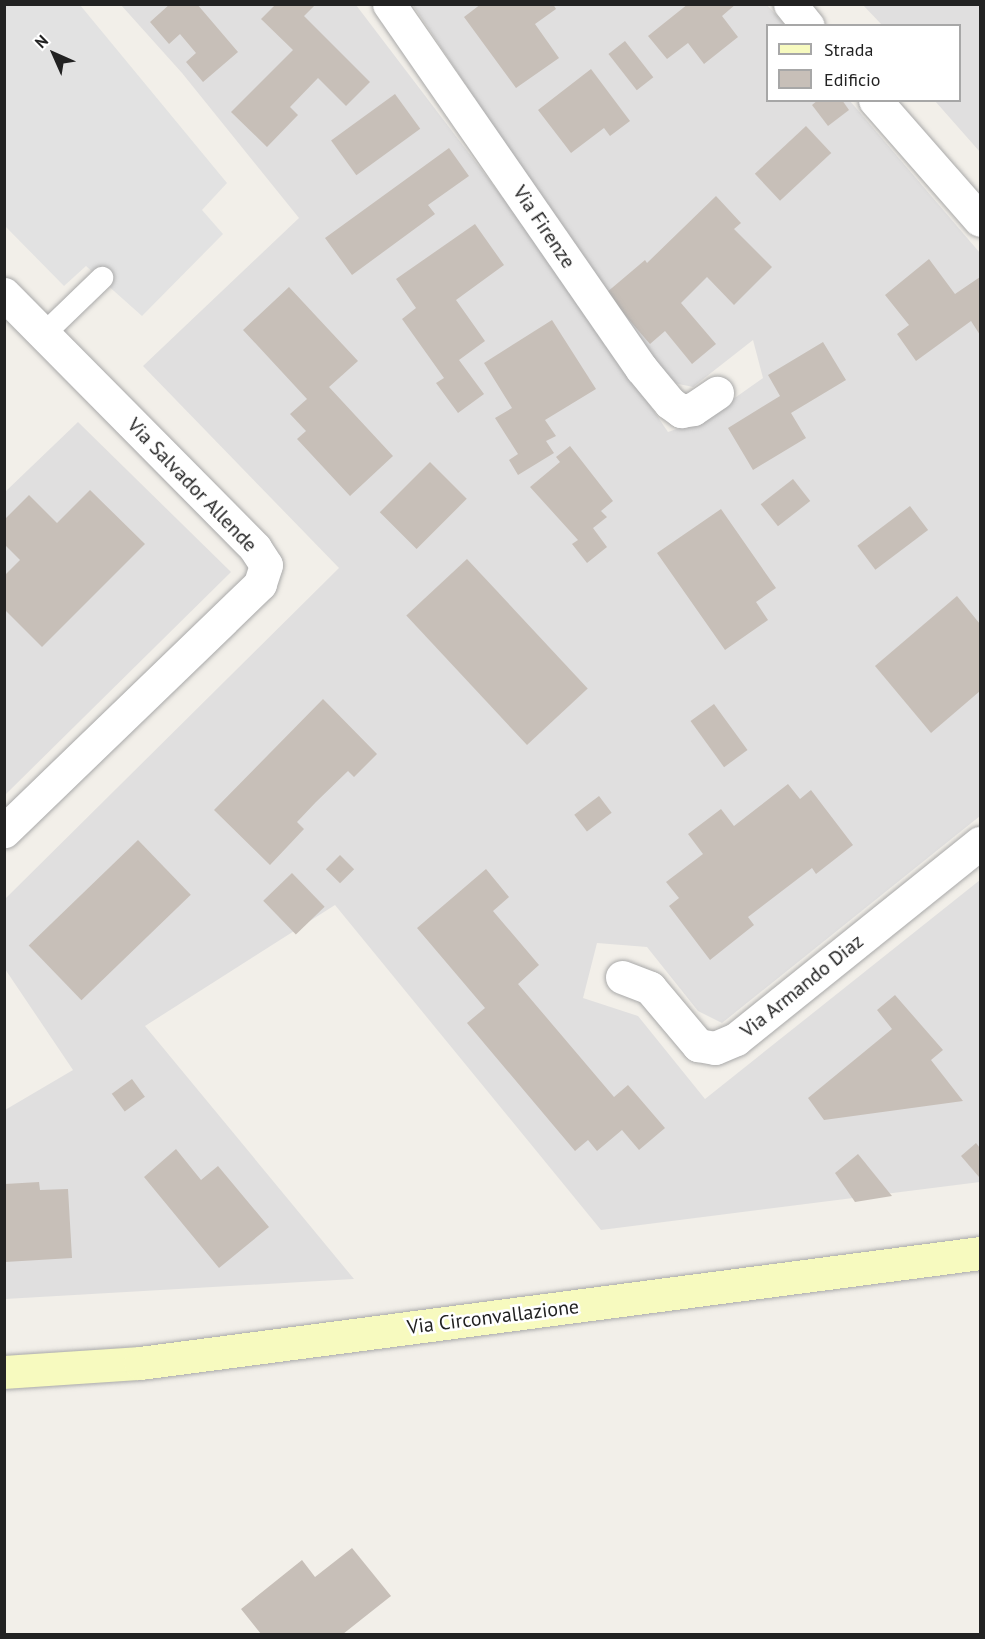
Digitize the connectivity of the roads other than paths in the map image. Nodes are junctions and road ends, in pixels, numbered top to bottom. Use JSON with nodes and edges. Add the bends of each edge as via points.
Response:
{"nodes":[{"id":1,"x":389,"y":4,"type":"edge"},
{"id":2,"x":790,"y":4,"type":"edge"},
{"id":3,"x":806,"y":24,"type":"edge"},
{"id":4,"x":877,"y":102,"type":"edge"},
{"id":5,"x":981,"y":220,"type":"edge"},
{"id":6,"x":102,"y":278,"type":"dead end"},
{"id":7,"x":4,"y":294,"type":"edge"},
{"id":8,"x":44,"y":334,"type":"junction"},
{"id":9,"x":717,"y":393,"type":"dead end"},
{"id":10,"x":4,"y":831,"type":"edge"},
{"id":11,"x":981,"y":843,"type":"edge"},
{"id":12,"x":622,"y":977,"type":"dead end"},
{"id":13,"x":981,"y":1253,"type":"edge"},
{"id":14,"x":4,"y":1372,"type":"edge"}],
"edges":[{"from":1,"to":9,"type":"street","name":"Via Firenze","via":[[670,403],[681,411],[693,409]]},
{"from":2,"to":3,"type":"street"},
{"from":4,"to":5,"type":"street"},
{"from":6,"to":8,"type":"lane"},
{"from":7,"to":8,"type":"street","name":"Via Salvador Allende"},
{"from":8,"to":10,"type":"street","name":"Via Salvador Allende","via":[[255,548],[266,565],[260,584]]},
{"from":11,"to":12,"type":"street","name":"Via Armando Diaz","via":[[736,1039],[716,1048],[698,1045],[650,988]]},
{"from":13,"to":14,"type":"main road","name":"Via Circonvallazione","via":[[140,1363]]}]}
